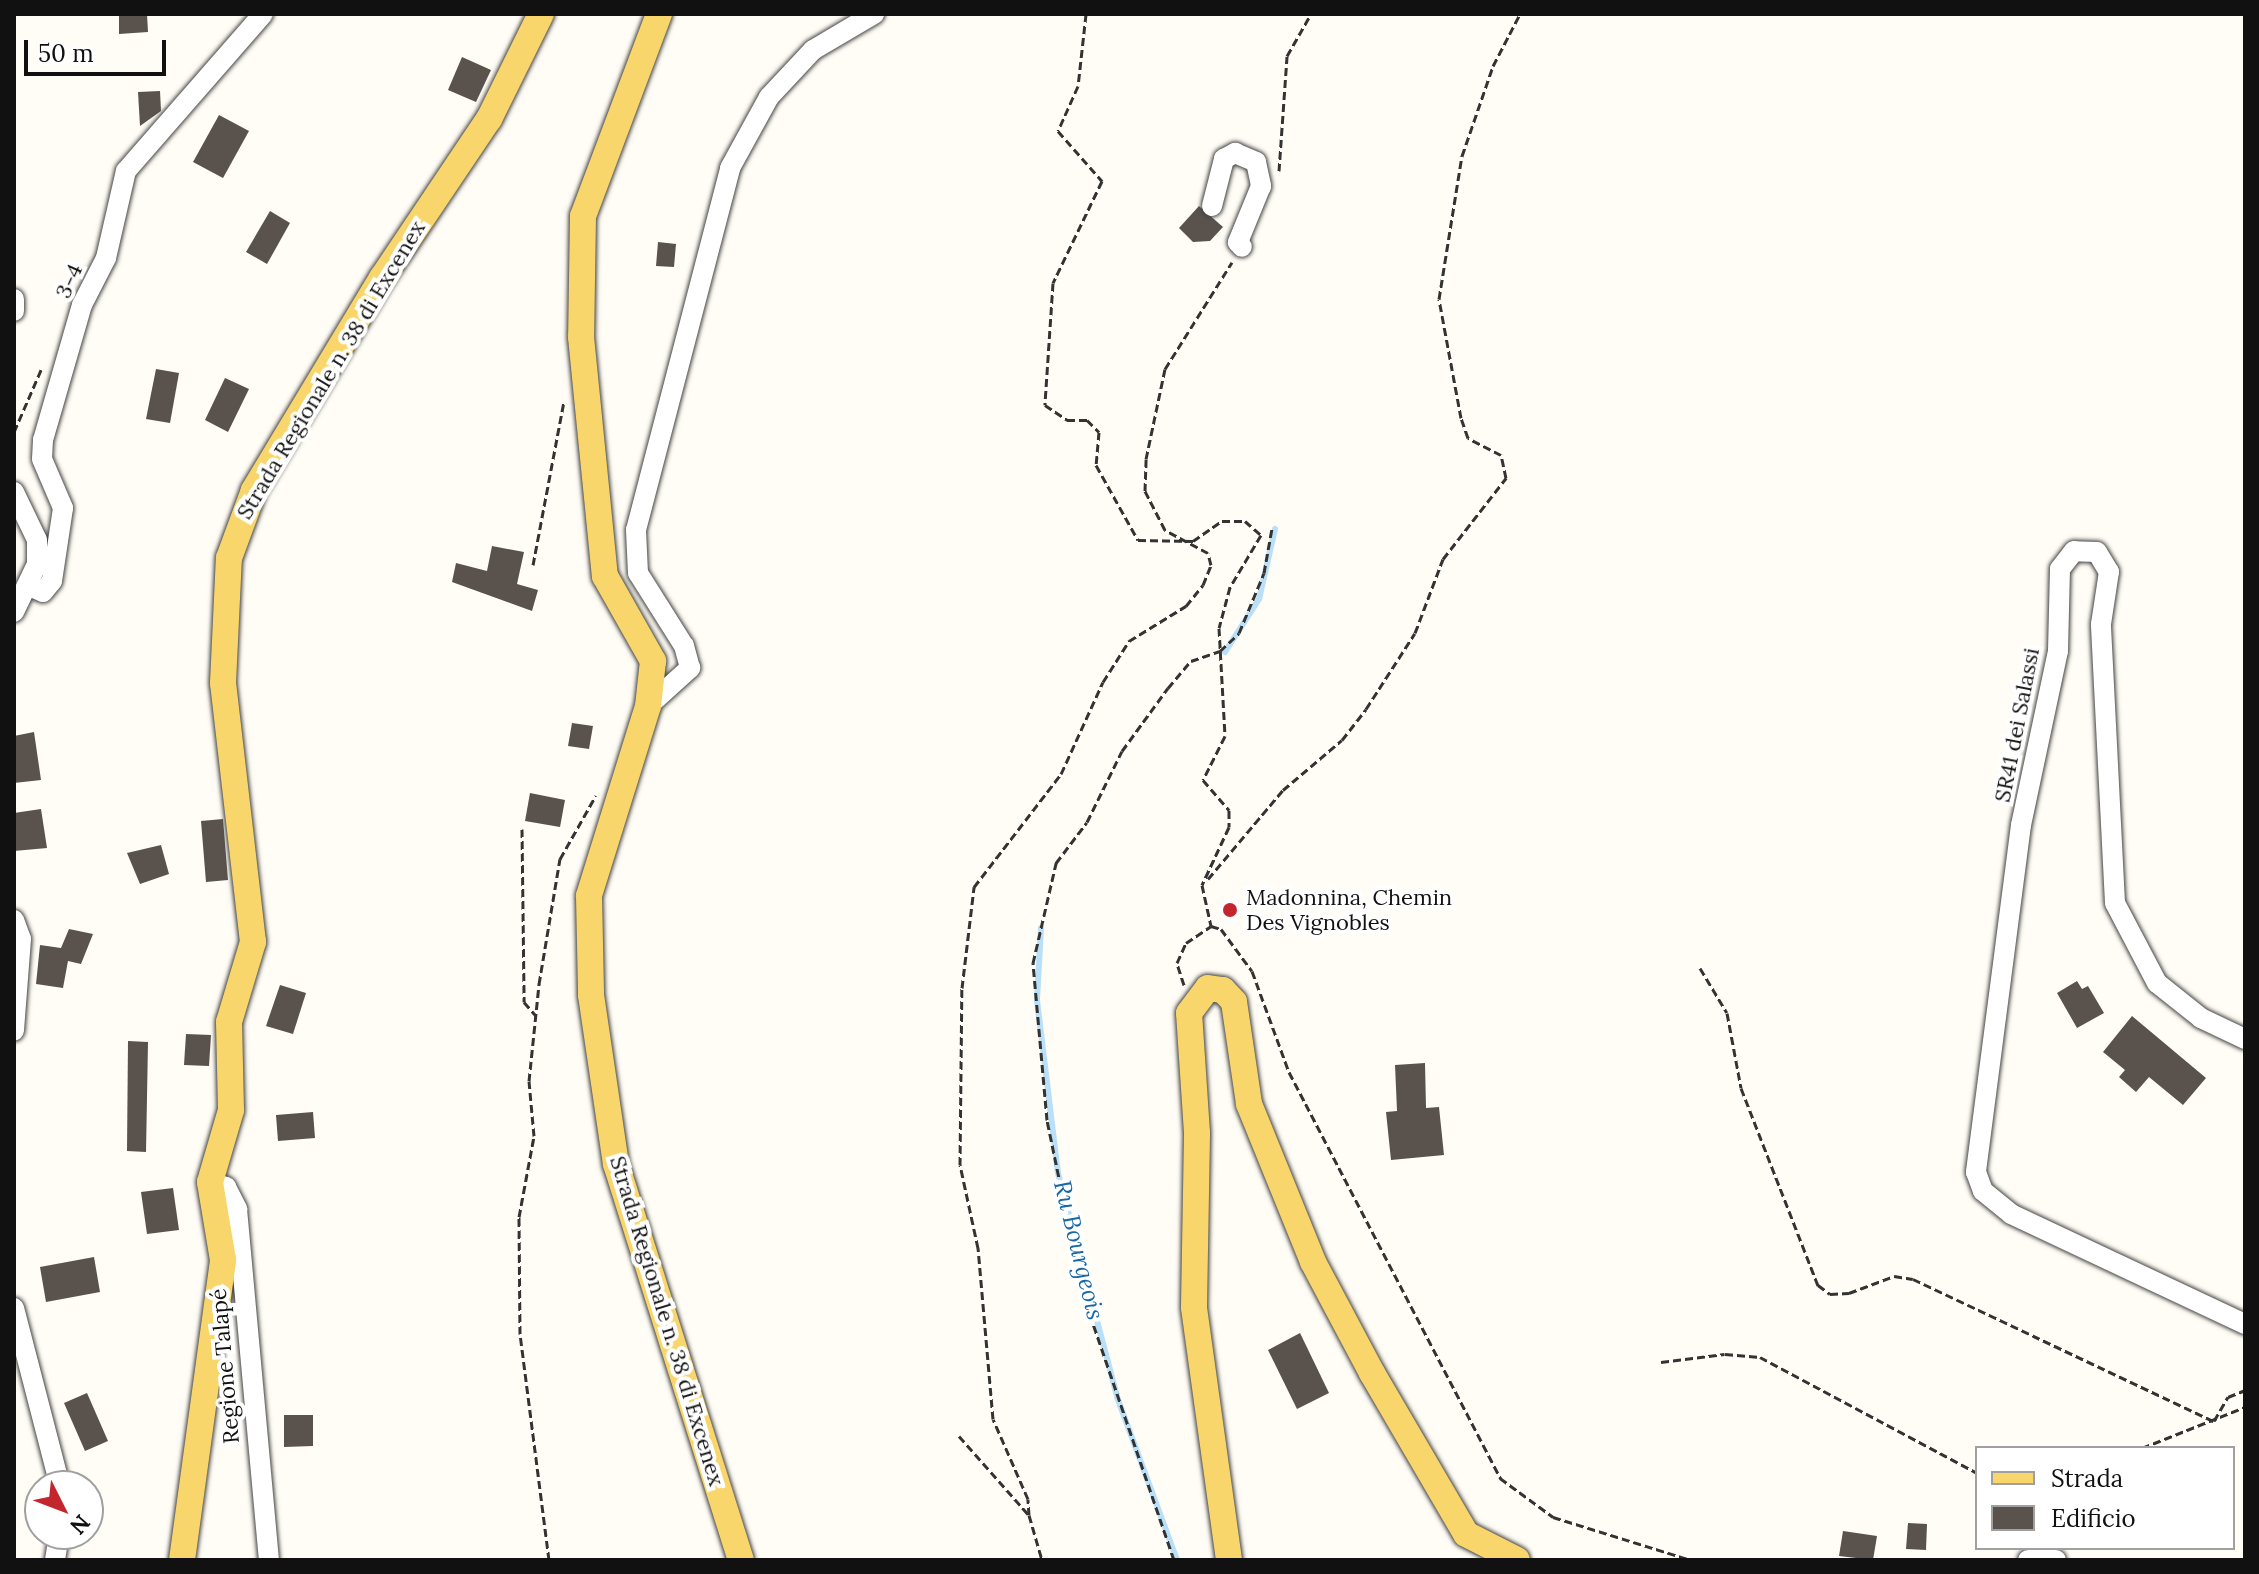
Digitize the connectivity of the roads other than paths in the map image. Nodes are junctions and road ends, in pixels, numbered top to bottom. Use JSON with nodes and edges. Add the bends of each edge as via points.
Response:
{"nodes":[{"id":1,"x":263,"y":14,"type":"edge"},
{"id":2,"x":541,"y":14,"type":"edge"},
{"id":3,"x":659,"y":14,"type":"edge"},
{"id":4,"x":874,"y":14,"type":"edge"},
{"id":5,"x":1212,"y":206,"type":"dead end"},
{"id":6,"x":1242,"y":247,"type":"road end"},
{"id":7,"x":14,"y":299,"type":"edge"},
{"id":8,"x":14,"y":311,"type":"edge"},
{"id":9,"x":14,"y":492,"type":"edge"},
{"id":10,"x":29,"y":586,"type":"junction"},
{"id":11,"x":14,"y":612,"type":"edge"},
{"id":12,"x":648,"y":706,"type":"junction"},
{"id":13,"x":14,"y":920,"type":"edge"},
{"id":14,"x":14,"y":1031,"type":"edge"},
{"id":15,"x":2245,"y":1039,"type":"edge"},
{"id":16,"x":210,"y":1182,"type":"junction"},
{"id":17,"x":14,"y":1308,"type":"edge"},
{"id":18,"x":2245,"y":1324,"type":"edge"},
{"id":19,"x":60,"y":1470,"type":"edge"},
{"id":20,"x":182,"y":1560,"type":"edge"},
{"id":21,"x":269,"y":1560,"type":"edge"},
{"id":22,"x":741,"y":1560,"type":"edge"},
{"id":23,"x":1229,"y":1560,"type":"edge"},
{"id":24,"x":1517,"y":1560,"type":"edge"},
{"id":25,"x":2028,"y":1560,"type":"edge"},
{"id":26,"x":2056,"y":1560,"type":"edge"}],
"edges":[{"from":1,"to":10,"type":"street","name":"3-4","via":[[126,171],[106,258],[82,305],[43,440],[42,459],[63,508],[52,581],[43,592]]},
{"from":2,"to":16,"type":"main road","name":"Strada Regionale n. 38 di Excenex","via":[[489,119],[382,278],[237,526],[225,594],[223,683],[253,942],[229,1022],[231,1110]]},
{"from":3,"to":12,"type":"main road","name":"Strada Regionale n. 38 di Excenex","via":[[583,216],[581,286],[581,337],[605,576],[653,661]]},
{"from":4,"to":12,"type":"street","via":[[813,50],[769,97],[730,168],[636,530],[638,573],[684,646],[690,668]]},
{"from":5,"to":6,"type":"street","via":[[1224,159],[1235,153],[1256,162],[1261,186],[1238,242]]},
{"from":7,"to":8,"type":"street"},
{"from":9,"to":10,"type":"street","via":[[37,540]]},
{"from":10,"to":11,"type":"street"},
{"from":12,"to":22,"type":"main road","name":"Strada Regionale n. 38 di Excenex","via":[[589,896],[591,995],[616,1164]]},
{"from":13,"to":14,"type":"street","via":[[21,939]]},
{"from":15,"to":18,"type":"street","name":"SR41 dei Salassi","via":[[2201,1018],[2157,983],[2115,903],[2101,624],[2109,572],[2097,552],[2074,551],[2060,569],[2058,651],[2021,825],[1976,1172],[1983,1191],[2011,1214]]},
{"from":16,"to":20,"type":"main road","name":"Strada Regionale n. 38 di Excenex","via":[[223,1260]]},
{"from":16,"to":21,"type":"street","name":"Regione Talapé","via":[[226,1187],[237,1209]]},
{"from":17,"to":19,"type":"street"},
{"from":23,"to":24,"type":"main road","via":[[1194,1307],[1197,1133],[1189,1013],[1208,988],[1223,990],[1234,1002],[1249,1104],[1313,1262],[1372,1373],[1466,1534]]},
{"from":25,"to":26,"type":"street"}]}
